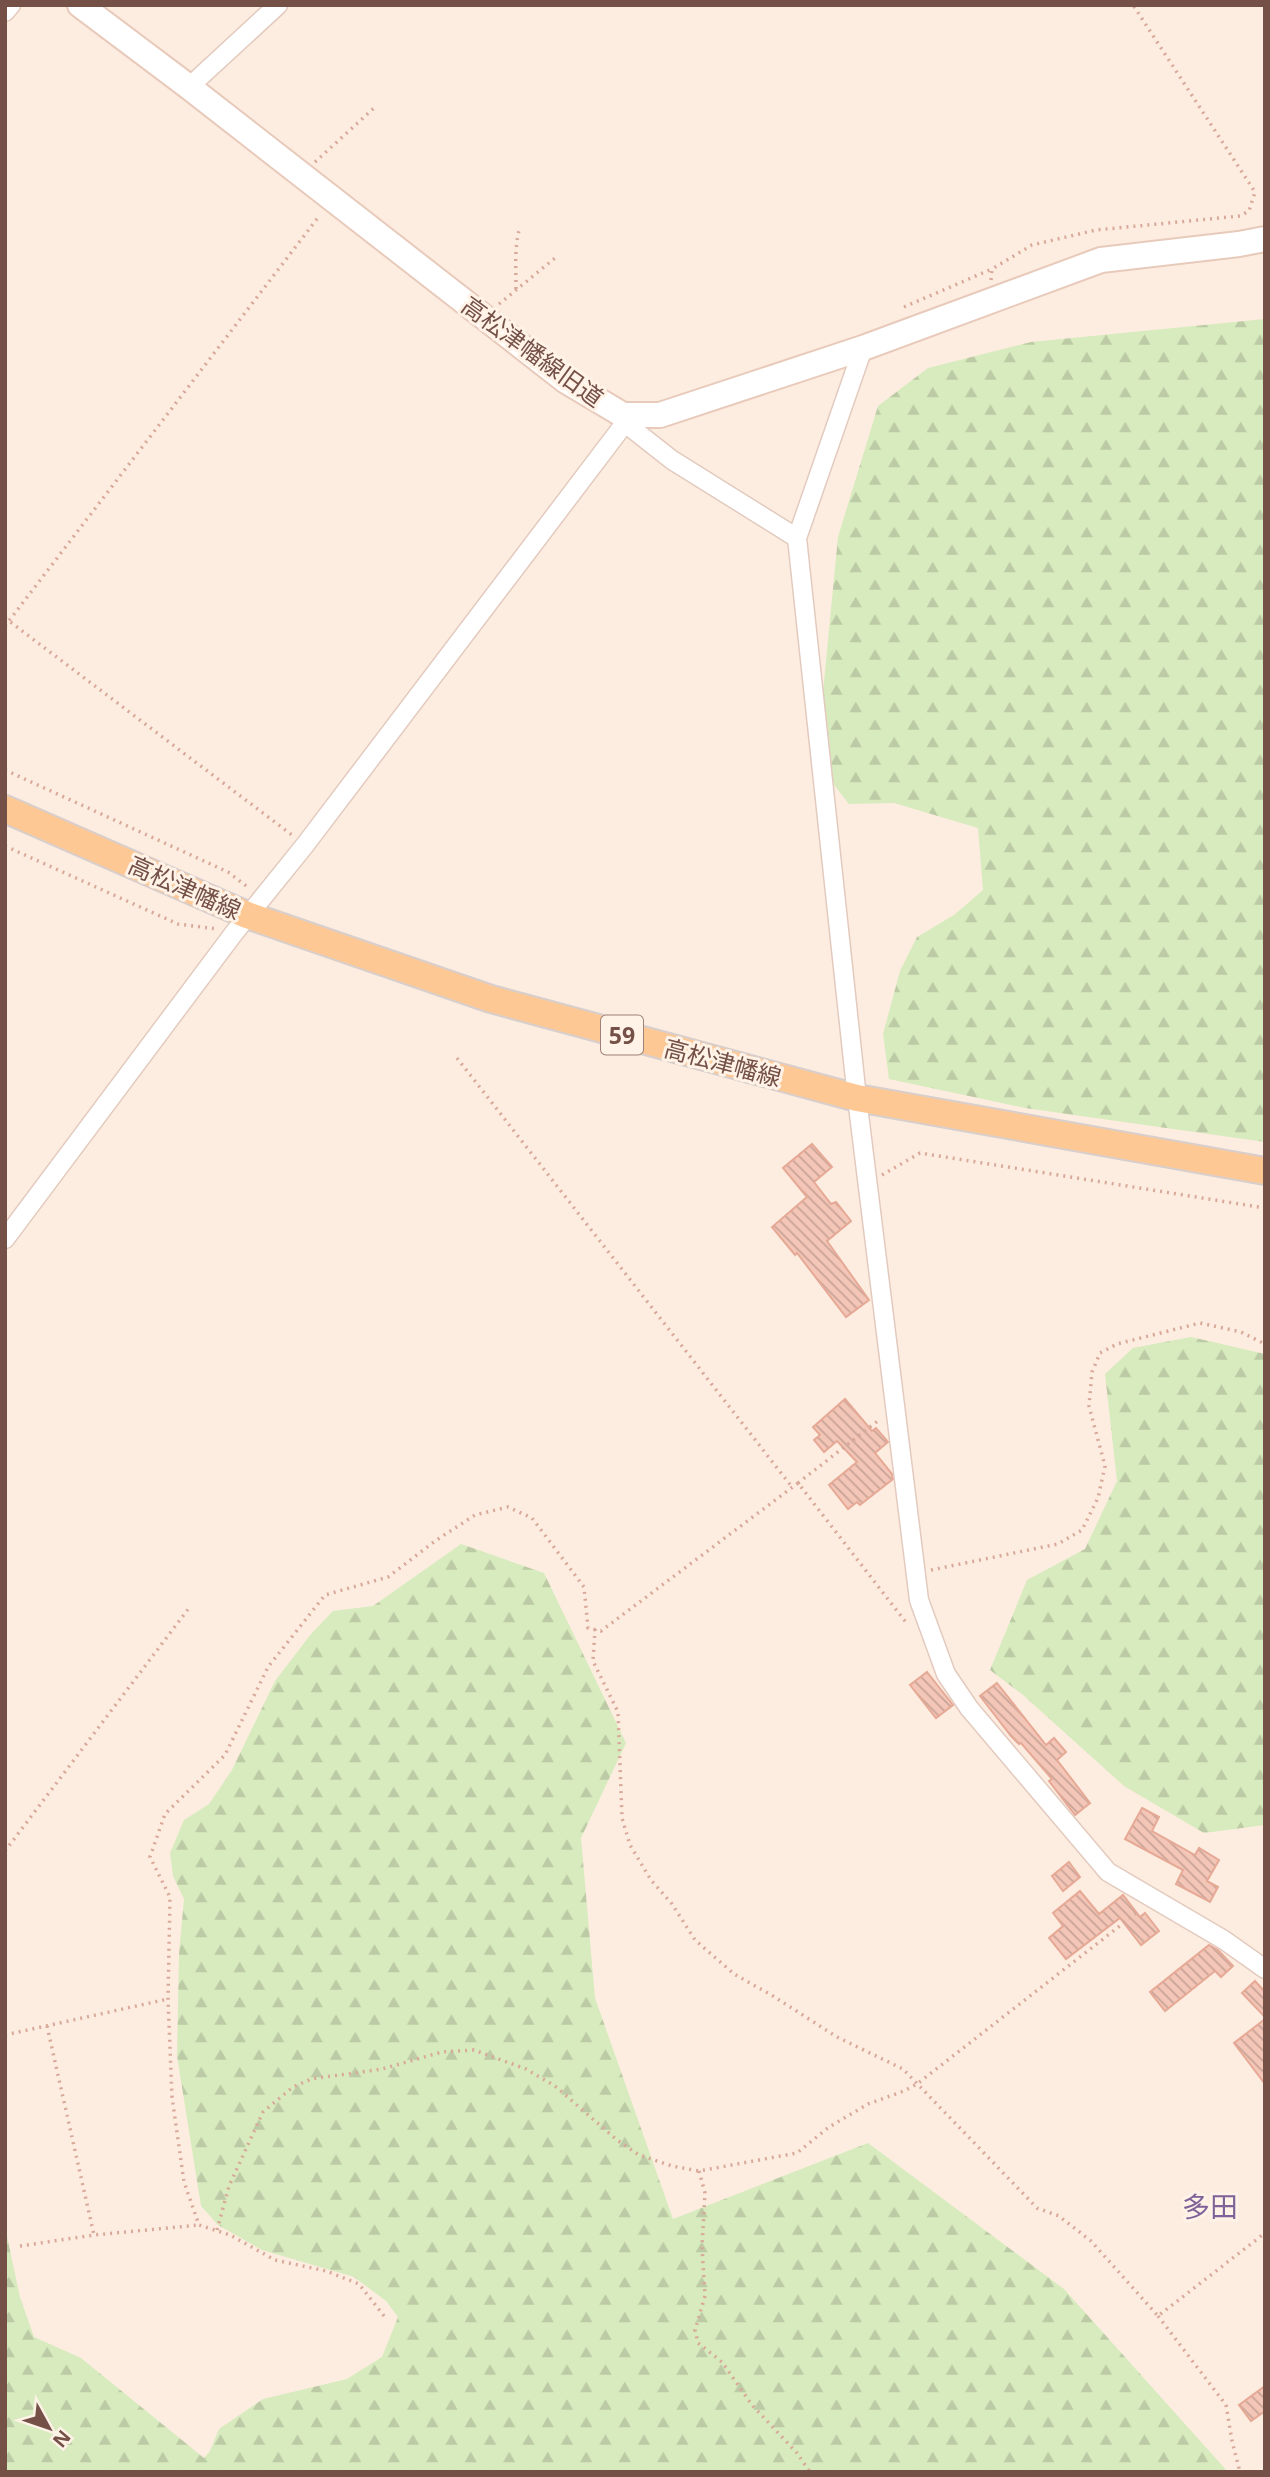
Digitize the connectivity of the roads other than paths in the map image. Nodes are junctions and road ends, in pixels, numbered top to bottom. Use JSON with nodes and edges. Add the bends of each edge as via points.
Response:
{"nodes":[{"id":1,"x":11,"y":5,"type":"edge"},
{"id":2,"x":80,"y":5,"type":"edge"},
{"id":3,"x":278,"y":5,"type":"edge"},
{"id":4,"x":5,"y":12,"type":"edge"},
{"id":5,"x":188,"y":87,"type":"junction"},
{"id":6,"x":1265,"y":239,"type":"edge"},
{"id":7,"x":863,"y":348,"type":"junction"},
{"id":8,"x":624,"y":419,"type":"junction"},
{"id":9,"x":797,"y":538,"type":"junction"},
{"id":10,"x":5,"y":808,"type":"edge"},
{"id":11,"x":248,"y":915,"type":"junction"},
{"id":12,"x":857,"y":1098,"type":"junction"},
{"id":13,"x":1265,"y":1171,"type":"edge"},
{"id":14,"x":5,"y":1239,"type":"edge"},
{"id":15,"x":1265,"y":1969,"type":"edge"}],
"edges":[{"from":1,"to":4,"type":"street"},
{"from":2,"to":5,"type":"street","name":"高松津幡線旧道"},
{"from":3,"to":5,"type":"street"},
{"from":5,"to":8,"type":"street","name":"高松津幡線旧道","via":[[566,381]]},
{"from":6,"to":7,"type":"street","name":"高松津幡線旧道","via":[[1101,260]]},
{"from":7,"to":8,"type":"street","name":"高松津幡線旧道","via":[[660,415]]},
{"from":7,"to":9,"type":"street"},
{"from":8,"to":9,"type":"street","via":[[672,460]]},
{"from":8,"to":11,"type":"street"},
{"from":9,"to":12,"type":"street"},
{"from":10,"to":11,"type":"main road","name":"高松津幡線","number":"59"},
{"from":11,"to":12,"type":"main road","name":"高松津幡線","number":"59","via":[[491,999]]},
{"from":11,"to":14,"type":"street"},
{"from":12,"to":13,"type":"main road","name":"高松津幡線","number":"59"},
{"from":12,"to":15,"type":"street","via":[[919,1600],[946,1674],[969,1708],[1108,1872]]}]}
